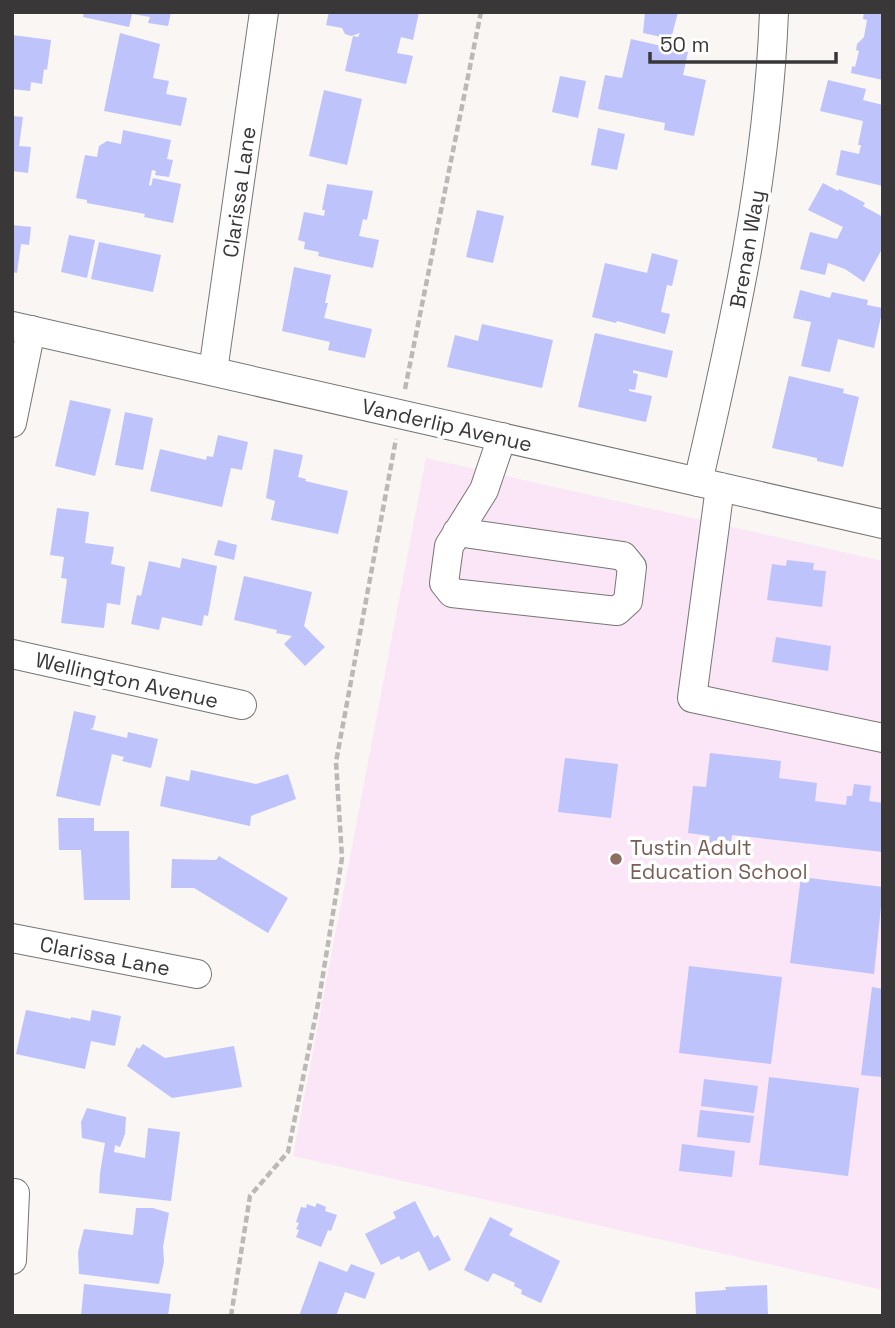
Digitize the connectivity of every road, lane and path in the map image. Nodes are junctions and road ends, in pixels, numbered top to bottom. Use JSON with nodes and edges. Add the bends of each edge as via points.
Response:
{"nodes":[{"id":1,"x":264,"y":12,"type":"edge"},
{"id":2,"x":481,"y":12,"type":"edge"},
{"id":3,"x":774,"y":12,"type":"edge"},
{"id":4,"x":21,"y":328,"type":"edge"},
{"id":5,"x":214,"y":372,"type":"junction"},
{"id":6,"x":400,"y":414,"type":"junction"},
{"id":7,"x":12,"y":423,"type":"edge"},
{"id":8,"x":502,"y":438,"type":"junction"},
{"id":9,"x":709,"y":485,"type":"junction"},
{"id":10,"x":883,"y":524,"type":"edge"},
{"id":11,"x":457,"y":532,"type":"junction"},
{"id":12,"x":12,"y":654,"type":"edge"},
{"id":13,"x":242,"y":705,"type":"dead end"},
{"id":14,"x":883,"y":738,"type":"edge"},
{"id":15,"x":12,"y":938,"type":"edge"},
{"id":16,"x":197,"y":974,"type":"dead end"},
{"id":17,"x":15,"y":1193,"type":"dead end"},
{"id":18,"x":12,"y":1260,"type":"edge"},
{"id":19,"x":231,"y":1316,"type":"edge"}],
"edges":[{"from":1,"to":5,"type":"street","name":"Clarissa Lane"},
{"from":2,"to":6,"type":"path"},
{"from":3,"to":9,"type":"street","name":"Brenan Way","via":[[767,123],[724,369]]},
{"from":4,"to":5,"type":"street","name":"Vanderlip Avenue"},
{"from":4,"to":7,"type":"street"},
{"from":5,"to":6,"type":"street","name":"Vanderlip Avenue"},
{"from":6,"to":8,"type":"street","name":"Vanderlip Avenue"},
{"from":6,"to":19,"type":"path","via":[[337,762],[342,858],[319,999],[288,1152],[250,1196]]},
{"from":8,"to":9,"type":"street","name":"Vanderlip Avenue"},
{"from":8,"to":11,"type":"street","via":[[484,490]]},
{"from":9,"to":10,"type":"street","name":"Vanderlip Avenue"},
{"from":9,"to":14,"type":"street","name":"Brenan Way","via":[[691,698]]},
{"from":11,"to":11,"type":"street","via":[[449,546],[444,583],[452,593],[617,611],[628,601],[632,567],[623,556]]},
{"from":12,"to":13,"type":"street","name":"Wellington Avenue"},
{"from":15,"to":16,"type":"street","name":"Clarissa Lane"},
{"from":17,"to":18,"type":"street"}]}
